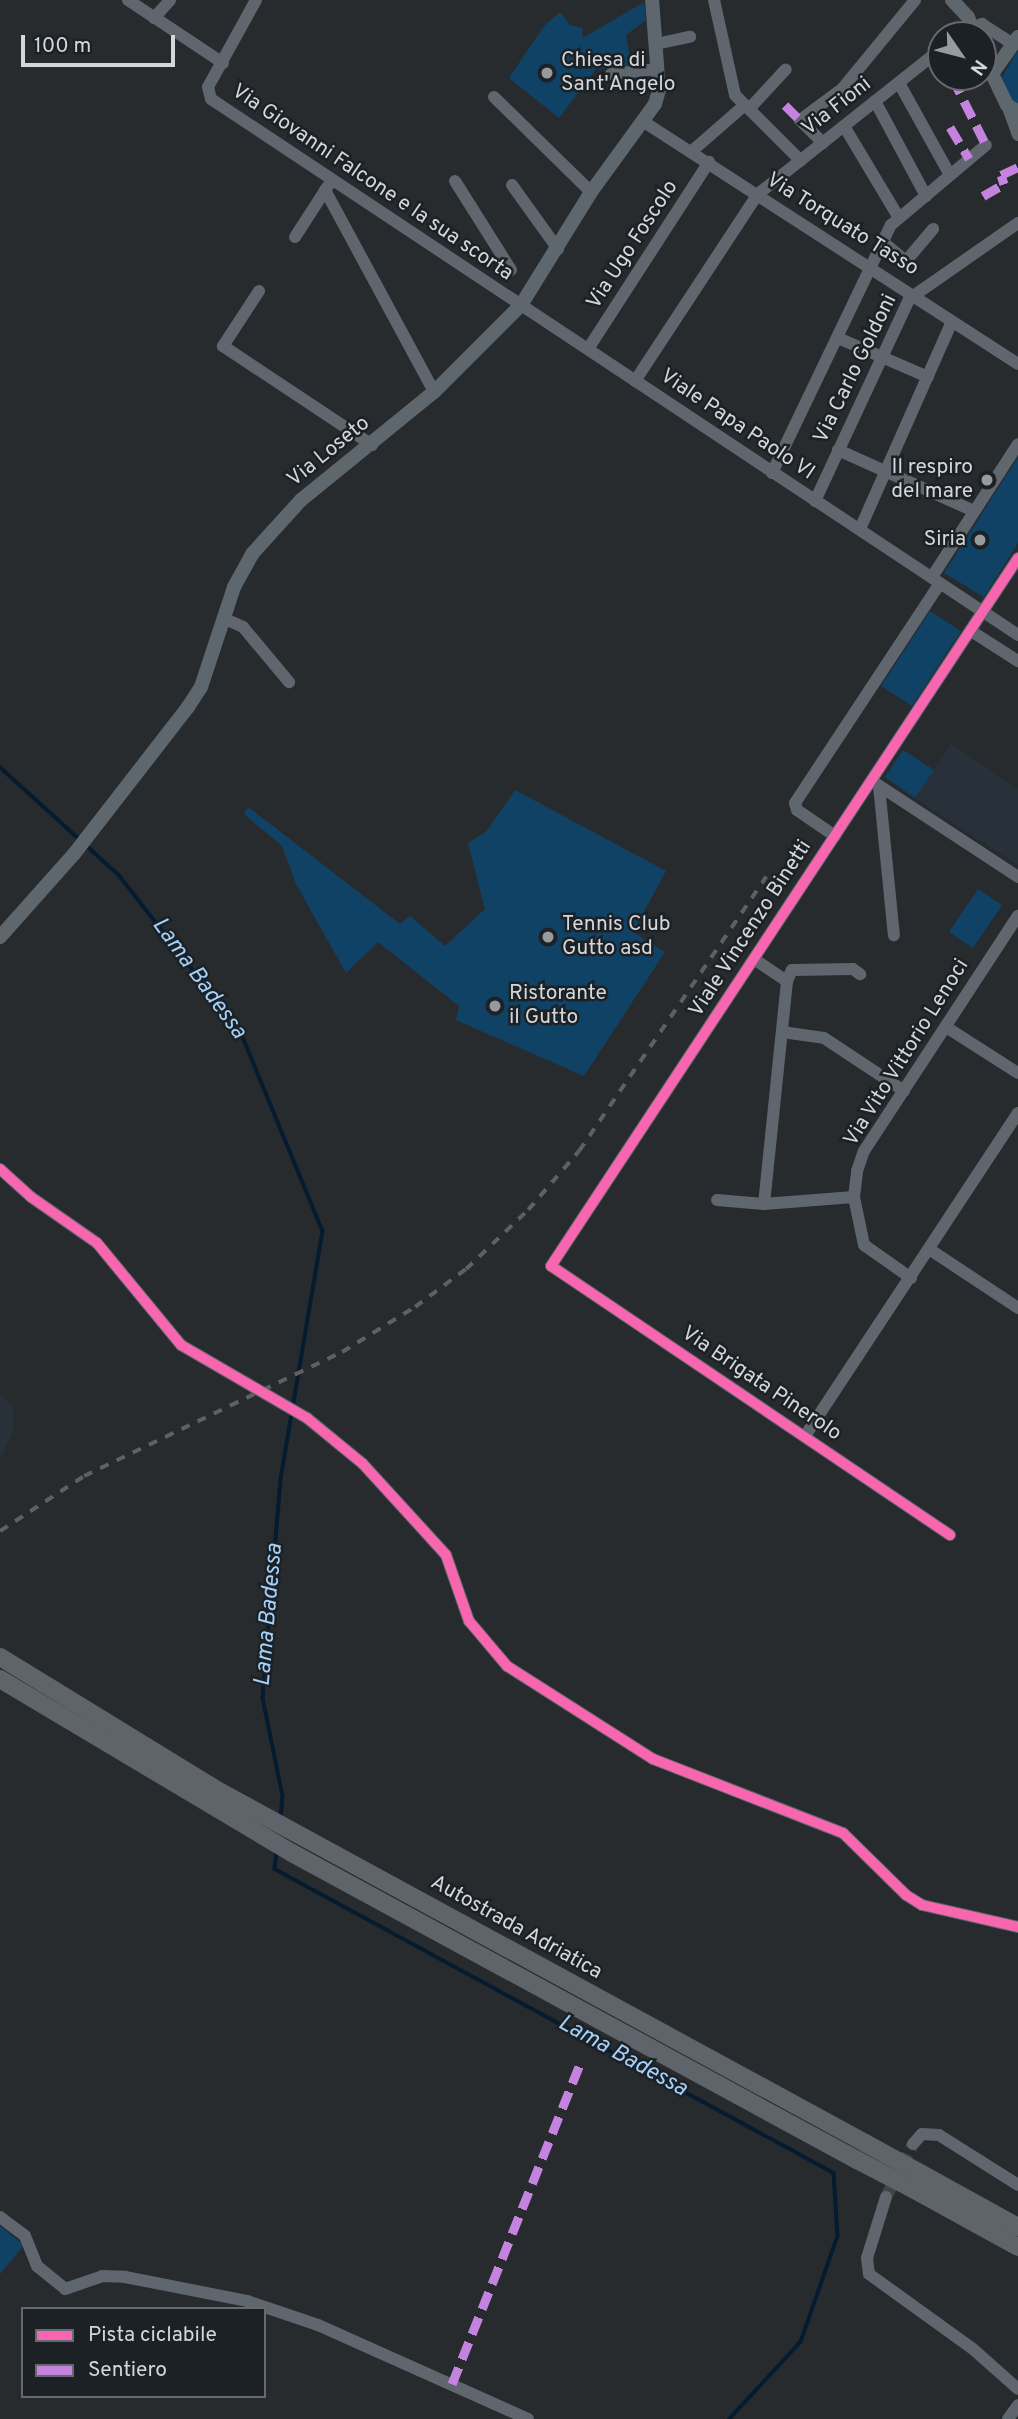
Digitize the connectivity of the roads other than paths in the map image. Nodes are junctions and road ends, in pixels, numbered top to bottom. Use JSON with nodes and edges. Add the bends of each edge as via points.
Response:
{"nodes":[{"id":1,"x":128,"y":0,"type":"edge"},
{"id":2,"x":170,"y":0,"type":"edge"},
{"id":3,"x":256,"y":0,"type":"edge"},
{"id":4,"x":652,"y":0,"type":"edge"},
{"id":5,"x":714,"y":0,"type":"edge"},
{"id":6,"x":915,"y":0,"type":"edge"},
{"id":7,"x":952,"y":0,"type":"edge"},
{"id":8,"x":155,"y":18,"type":"junction"},
{"id":9,"x":963,"y":21,"type":"edge"},
{"id":10,"x":997,"y":30,"type":"edge"},
{"id":11,"x":690,"y":37,"type":"dead end"},
{"id":12,"x":1016,"y":40,"type":"edge"},
{"id":13,"x":656,"y":44,"type":"junction"},
{"id":14,"x":927,"y":60,"type":"edge"},
{"id":15,"x":223,"y":63,"type":"junction"},
{"id":16,"x":997,"y":67,"type":"edge"},
{"id":17,"x":658,"y":69,"type":"junction"},
{"id":18,"x":786,"y":69,"type":"dead end"},
{"id":19,"x":611,"y":74,"type":"dead end"},
{"id":20,"x":997,"y":82,"type":"edge"},
{"id":21,"x":899,"y":83,"type":"junction"},
{"id":22,"x":494,"y":97,"type":"dead end"},
{"id":23,"x":875,"y":101,"type":"junction"},
{"id":24,"x":747,"y":107,"type":"junction"},
{"id":25,"x":1013,"y":108,"type":"edge"},
{"id":26,"x":645,"y":122,"type":"junction"},
{"id":27,"x":844,"y":126,"type":"junction"},
{"id":28,"x":1018,"y":135,"type":"edge"},
{"id":29,"x":823,"y":143,"type":"junction"},
{"id":30,"x":986,"y":145,"type":"dead end"},
{"id":31,"x":692,"y":151,"type":"junction"},
{"id":32,"x":801,"y":161,"type":"junction"},
{"id":33,"x":709,"y":162,"type":"junction"},
{"id":34,"x":950,"y":175,"type":"junction"},
{"id":35,"x":456,"y":181,"type":"dead end"},
{"id":36,"x":329,"y":185,"type":"junction"},
{"id":37,"x":512,"y":185,"type":"dead end"},
{"id":38,"x":591,"y":192,"type":"junction"},
{"id":39,"x":758,"y":194,"type":"junction"},
{"id":40,"x":926,"y":196,"type":"junction"},
{"id":41,"x":899,"y":218,"type":"junction"},
{"id":42,"x":1018,"y":223,"type":"edge"},
{"id":43,"x":933,"y":229,"type":"dead end"},
{"id":44,"x":295,"y":237,"type":"dead end"},
{"id":45,"x":883,"y":242,"type":"junction"},
{"id":46,"x":558,"y":249,"type":"junction"},
{"id":47,"x":869,"y":267,"type":"junction"},
{"id":48,"x":511,"y":271,"type":"dead end"},
{"id":49,"x":259,"y":291,"type":"dead end"},
{"id":50,"x":504,"y":294,"type":"junction"},
{"id":51,"x":915,"y":294,"type":"junction"},
{"id":52,"x":521,"y":305,"type":"junction"},
{"id":53,"x":510,"y":316,"type":"junction"},
{"id":54,"x":952,"y":321,"type":"junction"},
{"id":55,"x":838,"y":338,"type":"junction"},
{"id":56,"x":588,"y":349,"type":"junction"},
{"id":57,"x":883,"y":357,"type":"junction"},
{"id":58,"x":1018,"y":364,"type":"edge"},
{"id":59,"x":928,"y":377,"type":"junction"},
{"id":60,"x":635,"y":381,"type":"junction"},
{"id":61,"x":434,"y":392,"type":"junction"},
{"id":62,"x":372,"y":445,"type":"junction"},
{"id":63,"x":1018,"y":445,"type":"edge"},
{"id":64,"x":838,"y":450,"type":"junction"},
{"id":65,"x":772,"y":472,"type":"junction"},
{"id":66,"x":885,"y":472,"type":"junction"},
{"id":67,"x":816,"y":500,"type":"junction"},
{"id":68,"x":974,"y":511,"type":"junction"},
{"id":69,"x":860,"y":529,"type":"junction"},
{"id":70,"x":1018,"y":558,"type":"edge"},
{"id":71,"x":936,"y":580,"type":"junction"},
{"id":72,"x":984,"y":613,"type":"junction"},
{"id":73,"x":223,"y":618,"type":"junction"},
{"id":74,"x":971,"y":631,"type":"junction"},
{"id":75,"x":1018,"y":635,"type":"edge"},
{"id":76,"x":1018,"y":661,"type":"edge"},
{"id":77,"x":289,"y":682,"type":"dead end"},
{"id":78,"x":876,"y":784,"type":"junction"},
{"id":79,"x":835,"y":836,"type":"junction"},
{"id":80,"x":1018,"y":877,"type":"edge"},
{"id":81,"x":1018,"y":916,"type":"edge"},
{"id":82,"x":894,"y":935,"type":"dead end"},
{"id":83,"x":0,"y":937,"type":"edge"},
{"id":84,"x":754,"y":959,"type":"junction"},
{"id":85,"x":860,"y":974,"type":"dead end"},
{"id":86,"x":787,"y":981,"type":"junction"},
{"id":87,"x":946,"y":1027,"type":"junction"},
{"id":88,"x":782,"y":1032,"type":"junction"},
{"id":89,"x":1018,"y":1073,"type":"edge"},
{"id":90,"x":904,"y":1091,"type":"junction"},
{"id":91,"x":1018,"y":1112,"type":"edge"},
{"id":92,"x":0,"y":1169,"type":"edge"},
{"id":93,"x":854,"y":1196,"type":"junction"},
{"id":94,"x":717,"y":1200,"type":"dead end"},
{"id":95,"x":764,"y":1204,"type":"junction"},
{"id":96,"x":929,"y":1249,"type":"junction"},
{"id":97,"x":551,"y":1266,"type":"joint"},
{"id":98,"x":911,"y":1278,"type":"junction"},
{"id":99,"x":1018,"y":1290,"type":"edge"},
{"id":100,"x":1014,"y":1306,"type":"edge"},
{"id":101,"x":805,"y":1436,"type":"junction"},
{"id":102,"x":950,"y":1535,"type":"dead end"},
{"id":103,"x":0,"y":1657,"type":"edge"},
{"id":104,"x":0,"y":1679,"type":"edge"},
{"id":105,"x":211,"y":1797,"type":"junction"},
{"id":106,"x":1018,"y":1927,"type":"edge"},
{"id":107,"x":913,"y":2144,"type":"dead end"},
{"id":108,"x":861,"y":2152,"type":"junction"},
{"id":109,"x":916,"y":2181,"type":"junction"},
{"id":110,"x":1018,"y":2185,"type":"edge"},
{"id":111,"x":886,"y":2197,"type":"tunnel mouth"},
{"id":112,"x":0,"y":2217,"type":"edge"},
{"id":113,"x":1018,"y":2227,"type":"edge"},
{"id":114,"x":1018,"y":2246,"type":"edge"},
{"id":115,"x":265,"y":2307,"type":"edge"},
{"id":116,"x":266,"y":2307,"type":"edge"},
{"id":117,"x":1018,"y":2389,"type":"edge"},
{"id":118,"x":1018,"y":2405,"type":"edge"},
{"id":119,"x":528,"y":2419,"type":"edge"},
{"id":120,"x":1008,"y":2419,"type":"edge"}],
"edges":[{"from":1,"to":8,"type":"street"},
{"from":2,"to":8,"type":"street"},
{"from":3,"to":15,"type":"street"},
{"from":4,"to":13,"type":"main road","name":"Via Loseto"},
{"from":5,"to":24,"type":"street","via":[[730,83]]},
{"from":6,"to":29,"type":"street","via":[[842,89],[800,120]]},
{"from":7,"to":9,"type":"main road"},
{"from":8,"to":15,"type":"street"},
{"from":10,"to":12,"type":"street"},
{"from":11,"to":13,"type":"street"},
{"from":12,"to":16,"type":"main road"},
{"from":13,"to":17,"type":"main road","name":"Via Loseto"},
{"from":14,"to":21,"type":"street","name":"Via Fioni"},
{"from":15,"to":36,"type":"street","name":"Via Giovanni Falcone e la sua scorta","via":[[208,87],[211,99]]},
{"from":17,"to":19,"type":"street"},
{"from":17,"to":26,"type":"main road","name":"Via Loseto","via":[[659,90]]},
{"from":18,"to":24,"type":"street"},
{"from":20,"to":25,"type":"main road"},
{"from":21,"to":23,"type":"street","name":"Via Fioni"},
{"from":21,"to":34,"type":"street"},
{"from":22,"to":38,"type":"street"},
{"from":23,"to":27,"type":"street","name":"Via Fioni"},
{"from":23,"to":40,"type":"street"},
{"from":24,"to":31,"type":"street"},
{"from":24,"to":32,"type":"street"},
{"from":25,"to":28,"type":"street"},
{"from":26,"to":31,"type":"street","name":"Via Torquato Tasso"},
{"from":26,"to":38,"type":"main road","name":"Via Loseto"},
{"from":27,"to":29,"type":"street","name":"Via Fioni"},
{"from":27,"to":41,"type":"street"},
{"from":29,"to":32,"type":"street","name":"Via Fioni"},
{"from":30,"to":34,"type":"street"},
{"from":31,"to":33,"type":"street","name":"Via Torquato Tasso"},
{"from":32,"to":39,"type":"street","name":"Via Fioni"},
{"from":33,"to":39,"type":"street","name":"Via Torquato Tasso"},
{"from":33,"to":56,"type":"street","name":"Via Ugo Foscolo"},
{"from":34,"to":40,"type":"street"},
{"from":35,"to":48,"type":"street"},
{"from":36,"to":44,"type":"street"},
{"from":36,"to":50,"type":"street","name":"Via Giovanni Falcone e la sua scorta"},
{"from":36,"to":61,"type":"street"},
{"from":37,"to":46,"type":"street"},
{"from":38,"to":46,"type":"main road","name":"Via Loseto"},
{"from":39,"to":47,"type":"street","name":"Via Torquato Tasso"},
{"from":39,"to":60,"type":"street","name":"Via Fioni"},
{"from":40,"to":41,"type":"street"},
{"from":41,"to":45,"type":"street"},
{"from":42,"to":51,"type":"street"},
{"from":43,"to":45,"type":"street","via":[[906,261]]},
{"from":45,"to":47,"type":"street"},
{"from":46,"to":52,"type":"main road","name":"Via Loseto"},
{"from":47,"to":51,"type":"street","name":"Via Torquato Tasso"},
{"from":47,"to":55,"type":"street"},
{"from":49,"to":62,"type":"street","via":[[223,346]]},
{"from":50,"to":52,"type":"street","name":"Via Giovanni Falcone e la sua scorta"},
{"from":50,"to":53,"type":"street"},
{"from":51,"to":54,"type":"street","name":"Via Torquato Tasso"},
{"from":51,"to":57,"type":"street","name":"Via Carlo Goldoni"},
{"from":52,"to":53,"type":"main road","name":"Via Loseto"},
{"from":52,"to":56,"type":"street","name":"Viale Papa Paolo VI"},
{"from":53,"to":61,"type":"main road","name":"Via Loseto"},
{"from":54,"to":58,"type":"street","name":"Via Torquato Tasso"},
{"from":54,"to":59,"type":"street"},
{"from":55,"to":57,"type":"street"},
{"from":55,"to":65,"type":"street"},
{"from":56,"to":60,"type":"street","name":"Viale Papa Paolo VI"},
{"from":57,"to":59,"type":"street"},
{"from":57,"to":64,"type":"street","name":"Via Carlo Goldoni"},
{"from":59,"to":66,"type":"street"},
{"from":60,"to":65,"type":"street","name":"Viale Papa Paolo VI"},
{"from":61,"to":62,"type":"main road","name":"Via Loseto"},
{"from":62,"to":73,"type":"main road","name":"Via Loseto","via":[[301,499],[275,527],[243,570]]},
{"from":63,"to":68,"type":"street"},
{"from":64,"to":66,"type":"street"},
{"from":64,"to":67,"type":"street","name":"Via Carlo Goldoni"},
{"from":65,"to":67,"type":"street","name":"Viale Papa Paolo VI"},
{"from":66,"to":68,"type":"street"},
{"from":66,"to":69,"type":"street"},
{"from":67,"to":69,"type":"street","name":"Viale Papa Paolo VI"},
{"from":68,"to":71,"type":"street"},
{"from":69,"to":71,"type":"street","name":"Viale Papa Paolo VI"},
{"from":70,"to":72,"type":"street","name":"Viale Vincenzo Binetti"},
{"from":71,"to":72,"type":"street","name":"Viale Papa Paolo VI"},
{"from":71,"to":79,"type":"street","via":[[795,803],[797,810]]},
{"from":72,"to":74,"type":"street","name":"Viale Vincenzo Binetti"},
{"from":72,"to":75,"type":"street","name":"Viale Papa Paolo VI"},
{"from":73,"to":77,"type":"street","via":[[243,627]]},
{"from":73,"to":83,"type":"main road","name":"Via Loseto","via":[[201,687],[136,776]]},
{"from":74,"to":76,"type":"street"},
{"from":74,"to":78,"type":"street","name":"Viale Vincenzo Binetti"},
{"from":78,"to":79,"type":"street","name":"Viale Vincenzo Binetti"},
{"from":78,"to":80,"type":"street"},
{"from":78,"to":82,"type":"street"},
{"from":79,"to":84,"type":"street","name":"Viale Vincenzo Binetti"},
{"from":81,"to":87,"type":"street","name":"Via Vito Vittorio Lenoci"},
{"from":84,"to":86,"type":"street"},
{"from":84,"to":97,"type":"street","name":"Viale Vincenzo Binetti"},
{"from":85,"to":86,"type":"street","via":[[853,968],[792,970]]},
{"from":86,"to":88,"type":"street"},
{"from":87,"to":89,"type":"street"},
{"from":87,"to":90,"type":"street","name":"Via Vito Vittorio Lenoci"},
{"from":88,"to":90,"type":"street","via":[[824,1038]]},
{"from":88,"to":95,"type":"street"},
{"from":90,"to":93,"type":"street","name":"Via Vito Vittorio Lenoci","via":[[864,1151]]},
{"from":91,"to":96,"type":"street"},
{"from":92,"to":106,"type":"street","via":[[31,1197],[97,1242],[181,1345],[307,1419],[363,1464],[446,1555],[473,1629],[516,1673],[653,1759],[843,1833],[922,1905]]},
{"from":93,"to":95,"type":"street"},
{"from":93,"to":98,"type":"street","name":"Via Vito Vittorio Lenoci","via":[[864,1245]]},
{"from":94,"to":95,"type":"street"},
{"from":96,"to":98,"type":"street"},
{"from":96,"to":100,"type":"street"},
{"from":97,"to":101,"type":"street","name":"Via Brigata Pinerolo"},
{"from":98,"to":101,"type":"street"},
{"from":99,"to":100,"type":"street"},
{"from":101,"to":102,"type":"street","name":"Via Brigata Pinerolo"},
{"from":103,"to":105,"type":"highway","name":"Autostrada Adriatica"},
{"from":104,"to":105,"type":"highway","name":"Autostrada Adriatica"},
{"from":105,"to":108,"type":"highway","name":"Autostrada Adriatica","via":[[302,1836]]},
{"from":105,"to":108,"type":"highway","name":"Autostrada Adriatica","via":[[292,1853]]},
{"from":107,"to":110,"type":"street","via":[[922,2134],[939,2135]]},
{"from":108,"to":109,"type":"highway","name":"Autostrada Adriatica","bridge":true},
{"from":109,"to":113,"type":"highway","name":"Autostrada Adriatica"},
{"from":109,"to":114,"type":"highway","name":"Autostrada Adriatica"},
{"from":111,"to":117,"type":"street","via":[[867,2258],[869,2274],[973,2349]]},
{"from":112,"to":115,"type":"street","via":[[25,2236],[37,2266],[65,2289],[102,2276],[125,2277]]},
{"from":116,"to":119,"type":"street","via":[[318,2325]]},
{"from":118,"to":120,"type":"street"}]}
